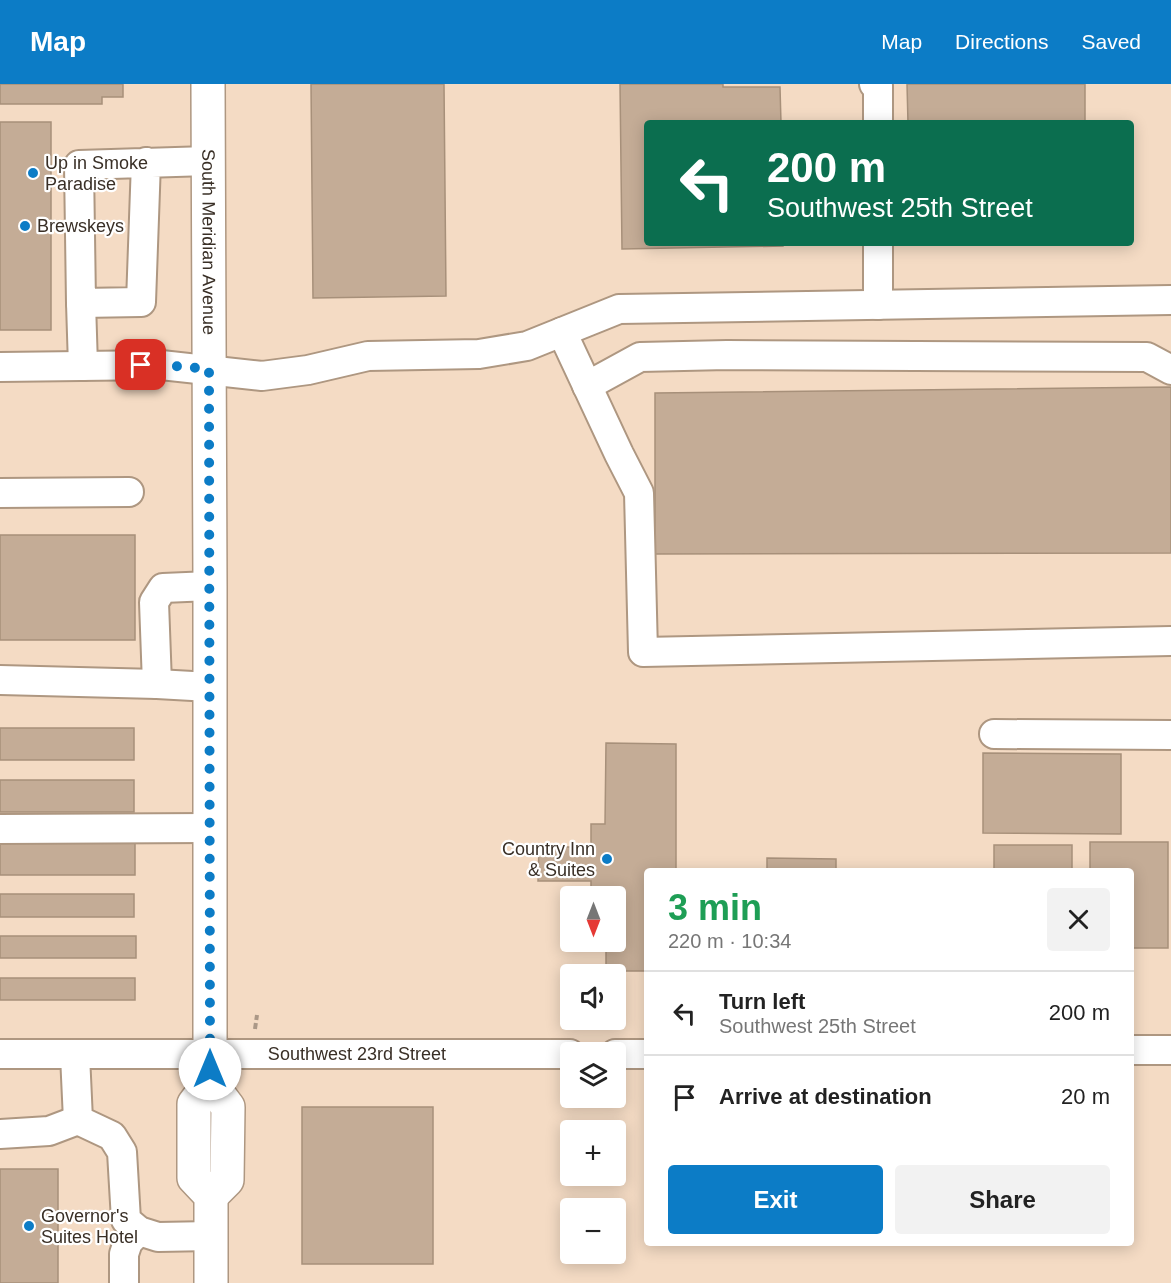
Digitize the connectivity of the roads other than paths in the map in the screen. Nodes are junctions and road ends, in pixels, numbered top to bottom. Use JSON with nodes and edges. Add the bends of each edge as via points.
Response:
{"nodes":[{"id":1,"x":208,"y":84,"type":"edge"},
{"id":2,"x":874,"y":84,"type":"edge"},
{"id":3,"x":878,"y":120,"type":"edge"},
{"id":4,"x":208,"y":161,"type":"junction"},
{"id":5,"x":146,"y":162,"type":"junction"},
{"id":6,"x":878,"y":246,"type":"edge"},
{"id":7,"x":1171,"y":300,"type":"edge"},
{"id":8,"x":81,"y":303,"type":"junction"},
{"id":9,"x":878,"y":305,"type":"junction"},
{"id":10,"x":562,"y":332,"type":"junction"},
{"id":11,"x":83,"y":366,"type":"junction"},
{"id":12,"x":0,"y":367,"type":"edge"},
{"id":13,"x":209,"y":369,"type":"junction"},
{"id":14,"x":1171,"y":370,"type":"edge"},
{"id":15,"x":587,"y":386,"type":"junction"},
{"id":16,"x":129,"y":492,"type":"dead end"},
{"id":17,"x":0,"y":493,"type":"edge"},
{"id":18,"x":210,"y":586,"type":"junction"},
{"id":19,"x":1171,"y":640,"type":"edge"},
{"id":20,"x":0,"y":680,"type":"edge"},
{"id":21,"x":157,"y":684,"type":"junction"},
{"id":22,"x":210,"y":687,"type":"junction"},
{"id":23,"x":994,"y":734,"type":"dead end"},
{"id":24,"x":1171,"y":735,"type":"edge"},
{"id":25,"x":210,"y":828,"type":"junction"},
{"id":26,"x":0,"y":829,"type":"edge"},
{"id":27,"x":1134,"y":1050,"type":"edge"},
{"id":28,"x":1171,"y":1050,"type":"edge"},
{"id":29,"x":0,"y":1054,"type":"edge"},
{"id":30,"x":560,"y":1054,"type":"edge"},
{"id":31,"x":626,"y":1054,"type":"edge"},
{"id":32,"x":644,"y":1054,"type":"edge"},
{"id":33,"x":75,"y":1055,"type":"junction"},
{"id":34,"x":210,"y":1069,"type":"junction"},
{"id":35,"x":78,"y":1120,"type":"junction"},
{"id":36,"x":0,"y":1134,"type":"edge"},
{"id":37,"x":139,"y":1231,"type":"junction"},
{"id":38,"x":211,"y":1236,"type":"junction"},
{"id":39,"x":124,"y":1283,"type":"edge"},
{"id":40,"x":211,"y":1283,"type":"edge"}],
"edges":[{"from":1,"to":4,"type":"main road","name":"South Meridian Avenue"},
{"from":2,"to":3,"type":"street","via":[[878,86]]},
{"from":4,"to":5,"type":"street"},
{"from":4,"to":13,"type":"main road","name":"South Meridian Avenue"},
{"from":5,"to":8,"type":"street","via":[[141,302]]},
{"from":5,"to":8,"type":"street","via":[[79,165]]},
{"from":6,"to":9,"type":"street"},
{"from":7,"to":9,"type":"street"},
{"from":8,"to":11,"type":"street"},
{"from":9,"to":10,"type":"street","via":[[619,309]]},
{"from":10,"to":13,"type":"street","via":[[527,346],[479,354],[368,356],[308,370],[262,375]]},
{"from":10,"to":15,"type":"street"},
{"from":11,"to":12,"type":"street"},
{"from":11,"to":13,"type":"street"},
{"from":13,"to":18,"type":"main road","name":"South Meridian Avenue"},
{"from":14,"to":15,"type":"street","via":[[1147,357],[640,357]]},
{"from":15,"to":19,"type":"street","via":[[639,493],[643,652]]},
{"from":16,"to":17,"type":"street"},
{"from":18,"to":21,"type":"street","via":[[163,588],[154,602]]},
{"from":18,"to":22,"type":"main road","name":"South Meridian Avenue"},
{"from":20,"to":21,"type":"street"},
{"from":21,"to":22,"type":"street"},
{"from":22,"to":25,"type":"main road","name":"South Meridian Avenue"},
{"from":23,"to":24,"type":"street"},
{"from":25,"to":26,"type":"street"},
{"from":25,"to":34,"type":"main road","name":"South Meridian Avenue"},
{"from":27,"to":28,"type":"street"},
{"from":29,"to":33,"type":"street","name":"Southwest 23rd Street"},
{"from":30,"to":34,"type":"street","name":"Southwest 23rd Street"},
{"from":31,"to":32,"type":"street"},
{"from":33,"to":34,"type":"street","name":"Southwest 23rd Street"},
{"from":33,"to":35,"type":"street"},
{"from":34,"to":38,"type":"main road","via":[[228,1107],[227,1180],[211,1196]]},
{"from":35,"to":36,"type":"street","via":[[50,1131]]},
{"from":35,"to":37,"type":"street","via":[[112,1136],[122,1152],[126,1220]]},
{"from":37,"to":38,"type":"street","via":[[158,1237]]},
{"from":37,"to":39,"type":"street","via":[[128,1242],[124,1254]]},
{"from":38,"to":40,"type":"main road"}]}
